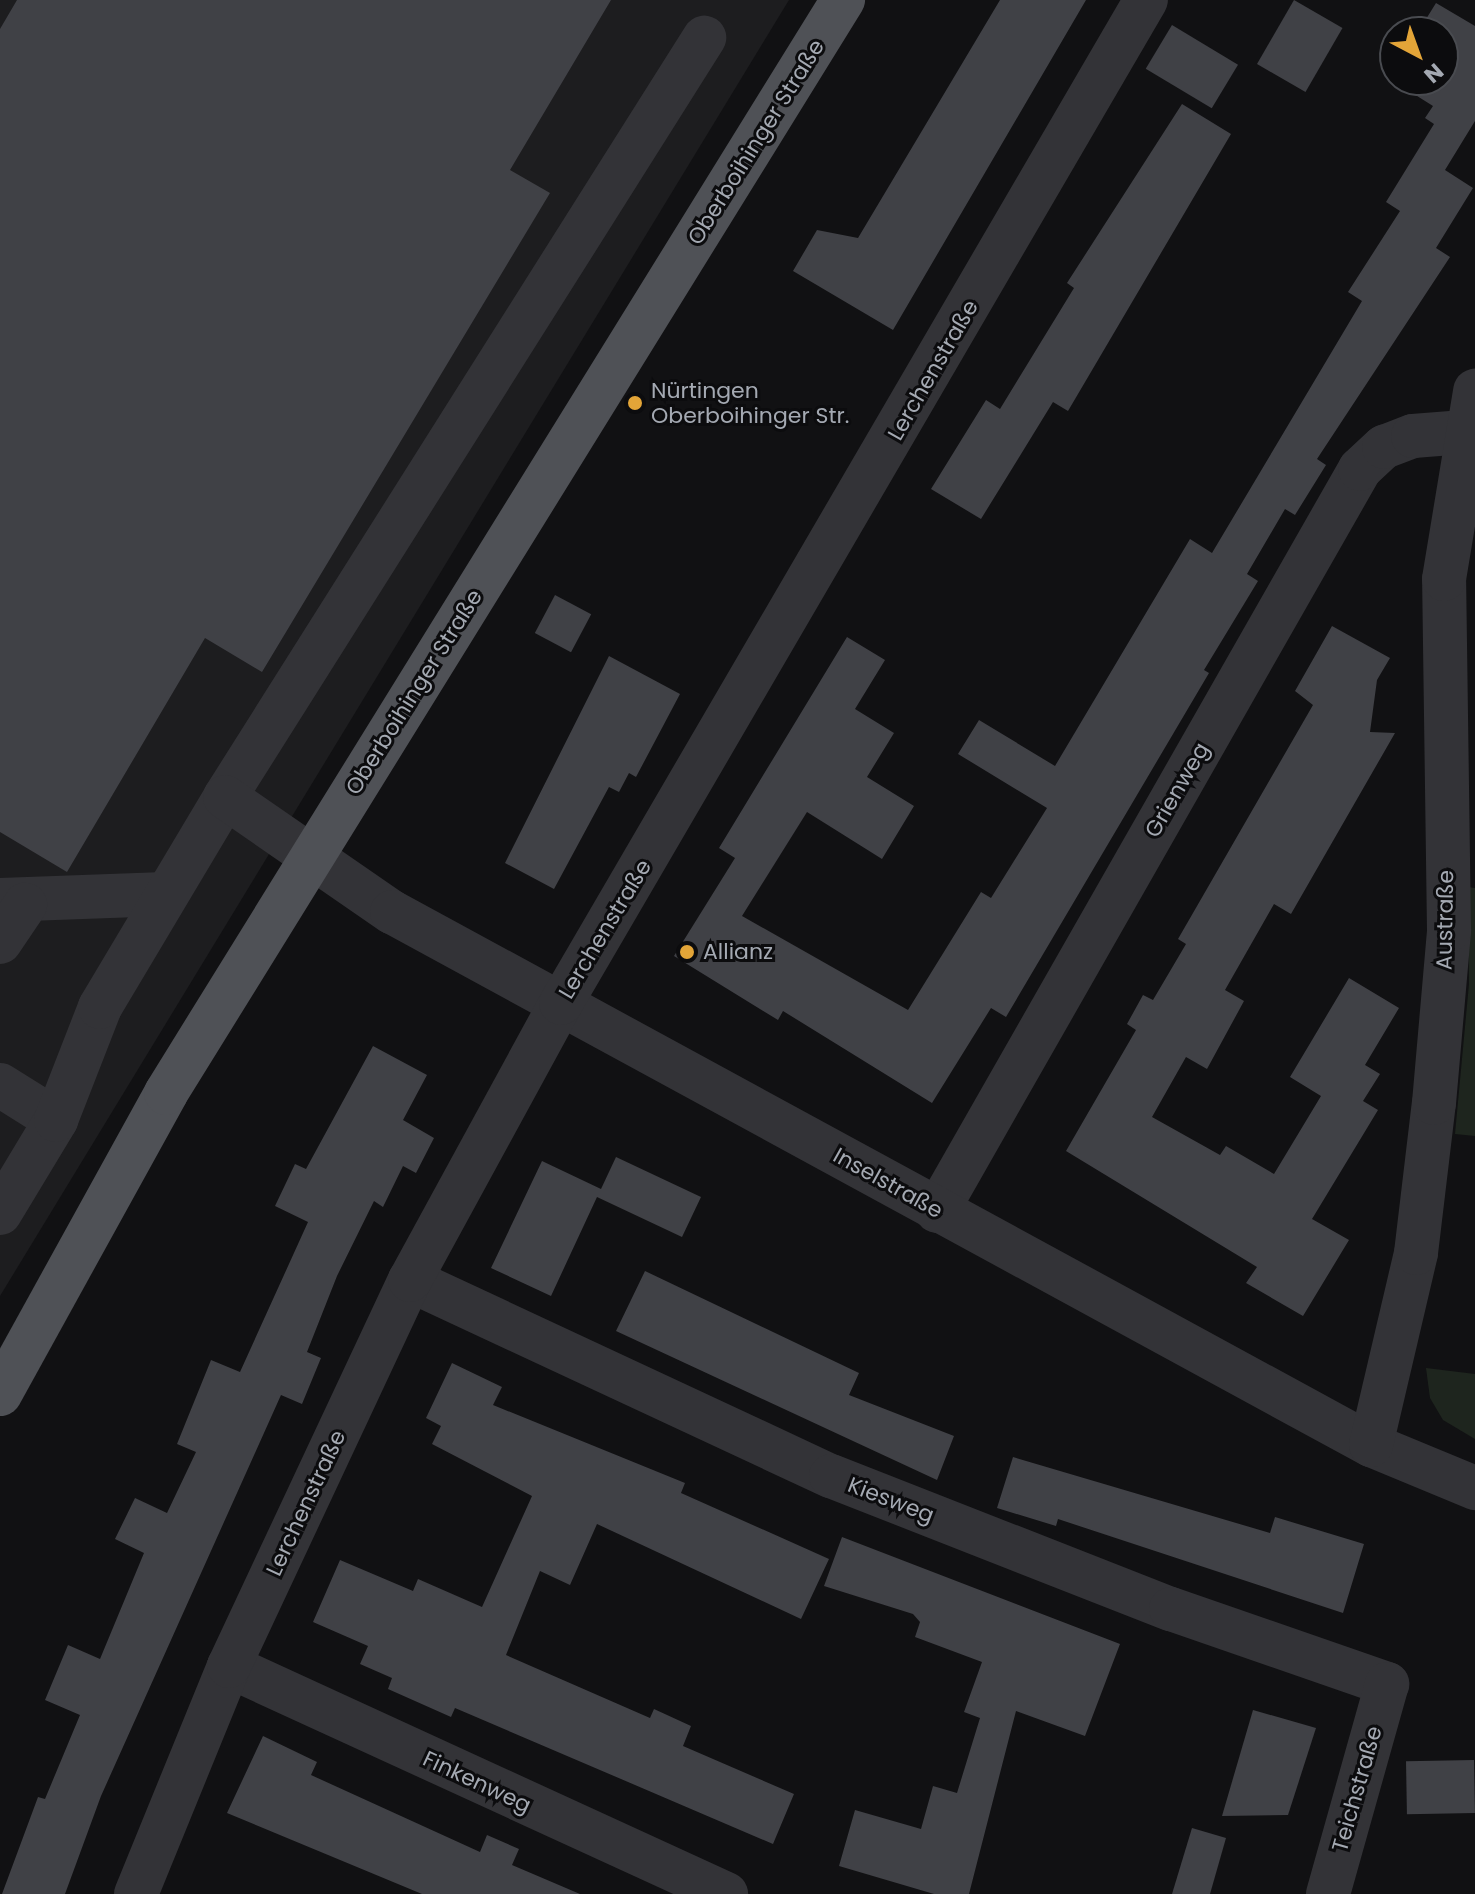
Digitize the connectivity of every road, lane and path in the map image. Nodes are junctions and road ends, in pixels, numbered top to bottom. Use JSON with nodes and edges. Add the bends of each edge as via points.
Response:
{"nodes":[{"id":1,"x":843,"y":0,"type":"edge"},
{"id":2,"x":1146,"y":0,"type":"edge"},
{"id":3,"x":704,"y":38,"type":"dead end"},
{"id":4,"x":1475,"y":391,"type":"edge"},
{"id":5,"x":1464,"y":432,"type":"junction"},
{"id":6,"x":225,"y":797,"type":"junction"},
{"id":7,"x":310,"y":861,"type":"junction"},
{"id":8,"x":165,"y":894,"type":"junction"},
{"id":9,"x":12,"y":902,"type":"edge"},
{"id":10,"x":0,"y":942,"type":"edge"},
{"id":11,"x":561,"y":1003,"type":"junction"},
{"id":12,"x":0,"y":1085,"type":"edge"},
{"id":13,"x":56,"y":1120,"type":"junction"},
{"id":14,"x":937,"y":1211,"type":"junction"},
{"id":15,"x":0,"y":1213,"type":"edge"},
{"id":16,"x":410,"y":1280,"type":"junction"},
{"id":17,"x":0,"y":1394,"type":"edge"},
{"id":18,"x":1371,"y":1445,"type":"junction"},
{"id":19,"x":1475,"y":1488,"type":"edge"},
{"id":20,"x":229,"y":1666,"type":"junction"},
{"id":21,"x":1387,"y":1684,"type":"joint"},
{"id":22,"x":136,"y":1894,"type":"edge"},
{"id":23,"x":726,"y":1894,"type":"edge"},
{"id":24,"x":1328,"y":1894,"type":"edge"}],
"edges":[{"from":1,"to":7,"type":"main road","name":"Oberboihinger Straße"},
{"from":2,"to":11,"type":"street","name":"Lerchenstraße"},
{"from":3,"to":6,"type":"street"},
{"from":4,"to":5,"type":"street","name":"Austraße"},
{"from":5,"to":14,"type":"street","name":"Grienweg","via":[[1413,436],[1384,447],[1360,469]]},
{"from":5,"to":18,"type":"street","name":"Austraße","via":[[1444,579],[1449,930],[1434,1103],[1416,1253]]},
{"from":6,"to":7,"type":"street","name":"Inselstraße"},
{"from":6,"to":8,"type":"street"},
{"from":7,"to":11,"type":"street","name":"Inselstraße"},
{"from":7,"to":17,"type":"main road","name":"Oberboihinger Straße","via":[[166,1093]]},
{"from":8,"to":9,"type":"street"},
{"from":8,"to":13,"type":"street","via":[[100,1007]]},
{"from":9,"to":10,"type":"street"},
{"from":11,"to":14,"type":"street","name":"Inselstraße"},
{"from":11,"to":16,"type":"street","name":"Lerchenstraße"},
{"from":12,"to":13,"type":"street"},
{"from":13,"to":15,"type":"street"},
{"from":14,"to":18,"type":"street","name":"Inselstraße"},
{"from":16,"to":20,"type":"street","name":"Lerchenstraße"},
{"from":16,"to":21,"type":"street","name":"Kiesweg","via":[[831,1476],[1171,1609]]},
{"from":18,"to":19,"type":"street","name":"Inselstraße"},
{"from":20,"to":22,"type":"street","name":"Lerchenstraße"},
{"from":20,"to":23,"type":"street","name":"Finkenweg"},
{"from":21,"to":24,"type":"street","name":"Teichstraße"}]}
